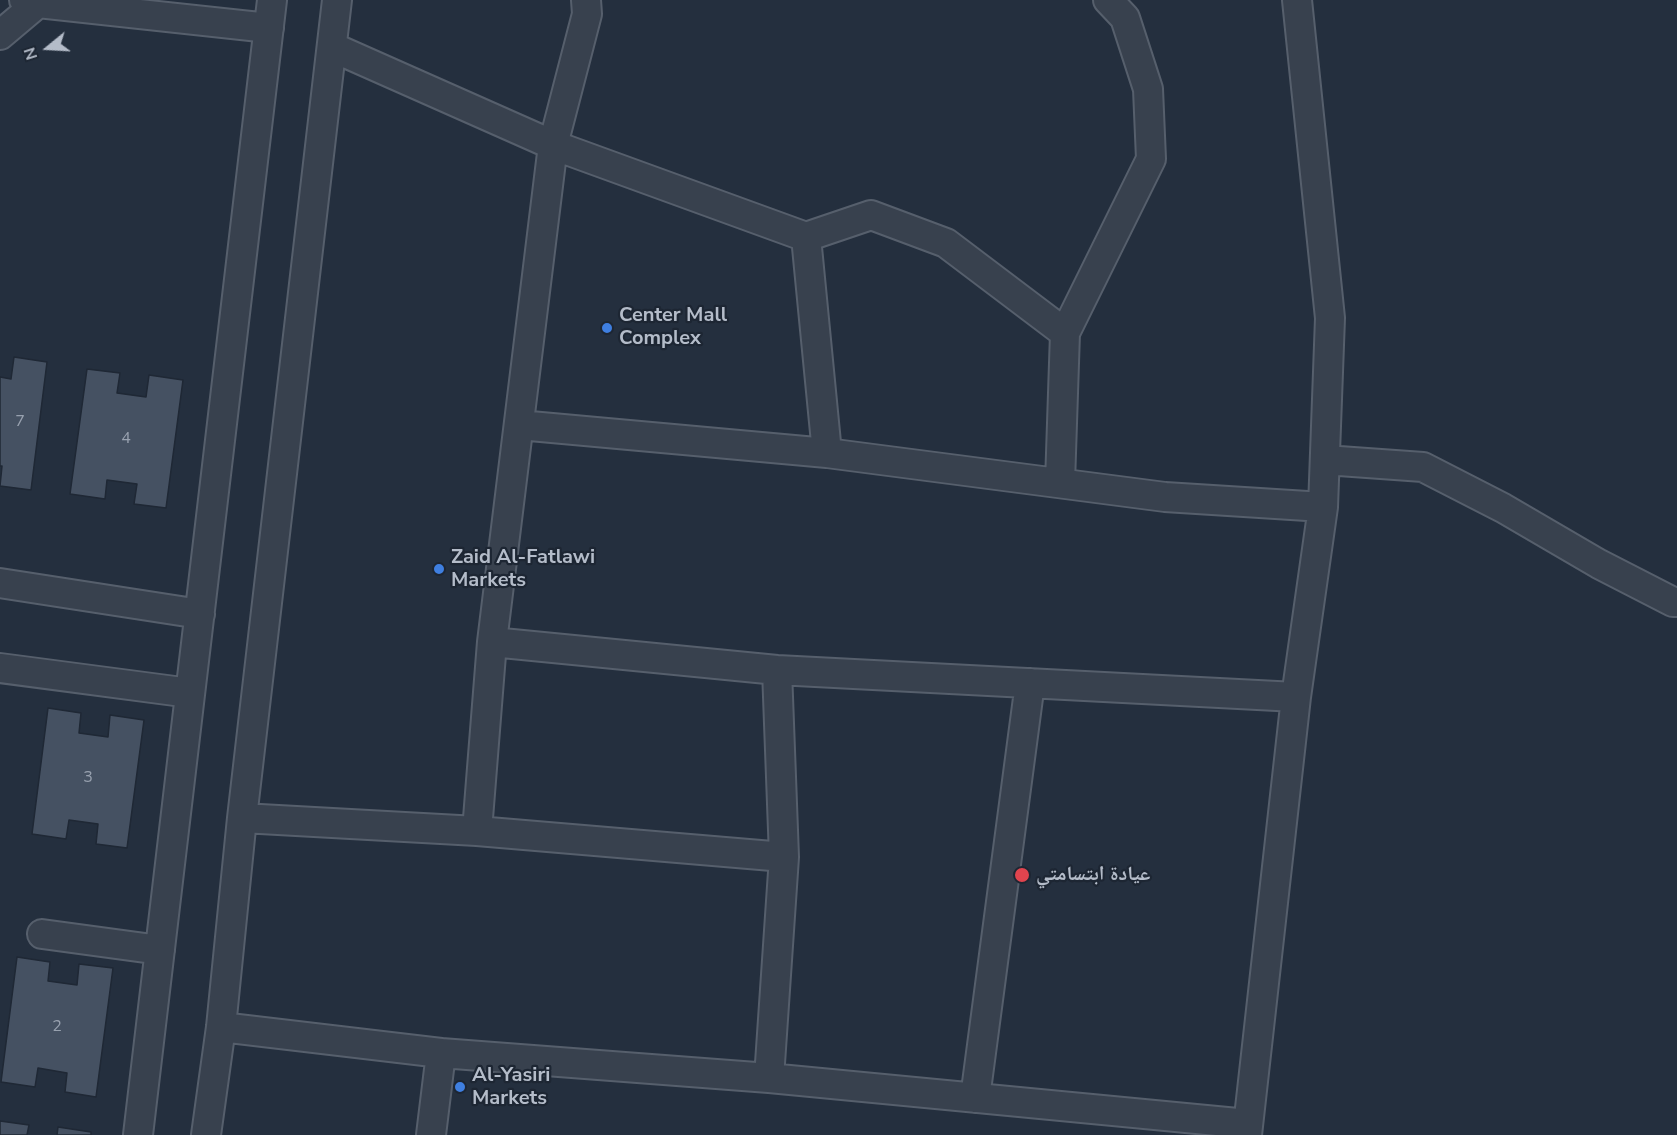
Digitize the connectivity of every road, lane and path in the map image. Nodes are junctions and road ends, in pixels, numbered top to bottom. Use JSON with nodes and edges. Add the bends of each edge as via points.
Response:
{"nodes":[{"id":1,"x":272,"y":0,"type":"edge"},
{"id":2,"x":337,"y":0,"type":"edge"},
{"id":3,"x":586,"y":0,"type":"edge"},
{"id":4,"x":1108,"y":0,"type":"edge"},
{"id":5,"x":1297,"y":0,"type":"edge"},
{"id":6,"x":31,"y":2,"type":"edge"},
{"id":7,"x":269,"y":28,"type":"junction"},
{"id":8,"x":0,"y":34,"type":"edge"},
{"id":9,"x":332,"y":47,"type":"junction"},
{"id":10,"x":553,"y":145,"type":"junction"},
{"id":11,"x":806,"y":237,"type":"junction"},
{"id":12,"x":1065,"y":333,"type":"junction"},
{"id":13,"x":519,"y":424,"type":"junction"},
{"id":14,"x":827,"y":453,"type":"junction"},
{"id":15,"x":1325,"y":460,"type":"junction"},
{"id":16,"x":1060,"y":483,"type":"junction"},
{"id":17,"x":1323,"y":507,"type":"junction"},
{"id":18,"x":0,"y":582,"type":"edge"},
{"id":19,"x":1677,"y":602,"type":"edge"},
{"id":20,"x":200,"y":614,"type":"junction"},
{"id":21,"x":492,"y":642,"type":"junction"},
{"id":22,"x":0,"y":668,"type":"edge"},
{"id":23,"x":777,"y":670,"type":"junction"},
{"id":24,"x":1030,"y":683,"type":"junction"},
{"id":25,"x":190,"y":693,"type":"junction"},
{"id":26,"x":1296,"y":697,"type":"junction"},
{"id":27,"x":242,"y":818,"type":"junction"},
{"id":28,"x":477,"y":831,"type":"junction"},
{"id":29,"x":784,"y":857,"type":"junction"},
{"id":30,"x":42,"y":934,"type":"dead end"},
{"id":31,"x":160,"y":950,"type":"junction"},
{"id":32,"x":221,"y":1027,"type":"junction"},
{"id":33,"x":441,"y":1053,"type":"junction"},
{"id":34,"x":769,"y":1078,"type":"junction"},
{"id":35,"x":975,"y":1098,"type":"junction"},
{"id":36,"x":1248,"y":1130,"type":"edge"},
{"id":37,"x":138,"y":1135,"type":"edge"},
{"id":38,"x":206,"y":1135,"type":"edge"},
{"id":39,"x":431,"y":1135,"type":"edge"}],
"edges":[{"from":1,"to":7,"type":"street"},
{"from":2,"to":9,"type":"street"},
{"from":3,"to":10,"type":"street","via":[[586,14]]},
{"from":4,"to":12,"type":"street","via":[[1125,18],[1148,89],[1151,159]]},
{"from":5,"to":15,"type":"street","via":[[1330,318]]},
{"from":6,"to":7,"type":"street"},
{"from":6,"to":8,"type":"street"},
{"from":7,"to":20,"type":"street"},
{"from":9,"to":10,"type":"street"},
{"from":9,"to":27,"type":"street"},
{"from":10,"to":11,"type":"street"},
{"from":10,"to":13,"type":"street"},
{"from":11,"to":12,"type":"street","via":[[871,215],[945,243]]},
{"from":11,"to":14,"type":"street"},
{"from":12,"to":16,"type":"street"},
{"from":13,"to":14,"type":"street"},
{"from":13,"to":21,"type":"street"},
{"from":14,"to":16,"type":"street"},
{"from":15,"to":17,"type":"street"},
{"from":15,"to":19,"type":"street","via":[[1423,467],[1599,564]]},
{"from":16,"to":17,"type":"street","via":[[1165,497]]},
{"from":17,"to":26,"type":"street"},
{"from":18,"to":20,"type":"street"},
{"from":20,"to":25,"type":"street"},
{"from":21,"to":23,"type":"street"},
{"from":21,"to":28,"type":"street"},
{"from":22,"to":25,"type":"street"},
{"from":23,"to":24,"type":"street"},
{"from":23,"to":29,"type":"street"},
{"from":24,"to":26,"type":"street"},
{"from":24,"to":35,"type":"street"},
{"from":25,"to":31,"type":"street"},
{"from":26,"to":36,"type":"street"},
{"from":27,"to":28,"type":"street"},
{"from":27,"to":32,"type":"street"},
{"from":28,"to":29,"type":"street"},
{"from":29,"to":34,"type":"street"},
{"from":30,"to":31,"type":"street"},
{"from":31,"to":37,"type":"street"},
{"from":32,"to":33,"type":"street"},
{"from":32,"to":38,"type":"street"},
{"from":33,"to":34,"type":"street"},
{"from":33,"to":39,"type":"street"},
{"from":34,"to":35,"type":"street"},
{"from":35,"to":36,"type":"street"}]}
